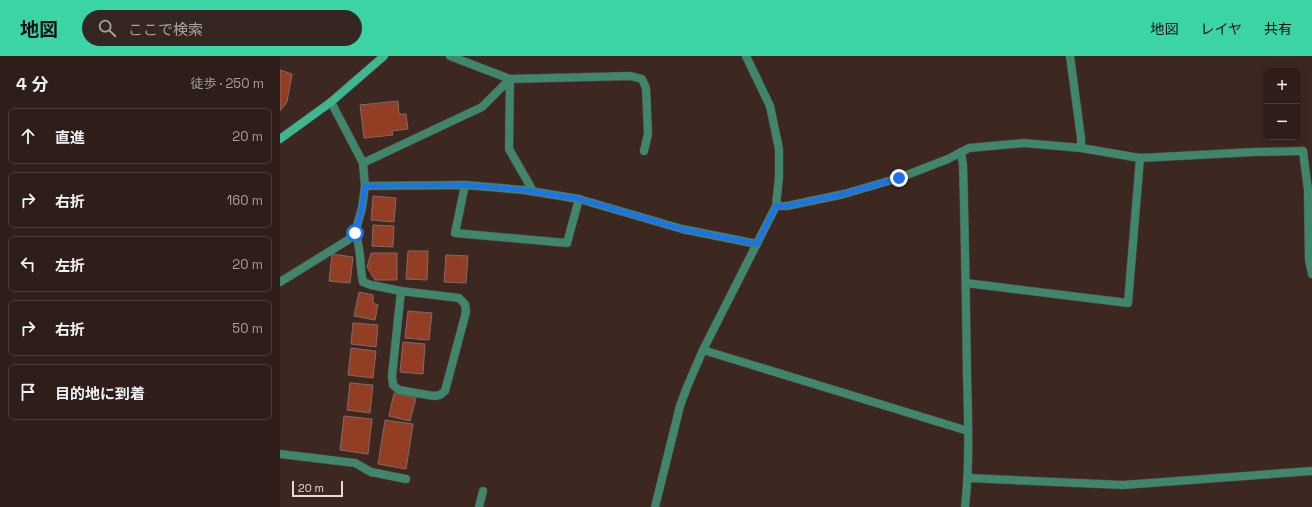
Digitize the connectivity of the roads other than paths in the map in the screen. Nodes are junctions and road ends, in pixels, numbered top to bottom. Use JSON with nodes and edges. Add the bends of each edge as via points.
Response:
{"nodes":[{"id":1,"x":384,"y":56,"type":"edge"},
{"id":2,"x":450,"y":56,"type":"edge"},
{"id":3,"x":746,"y":56,"type":"edge"},
{"id":4,"x":1070,"y":56,"type":"edge"},
{"id":5,"x":510,"y":79,"type":"junction"},
{"id":6,"x":331,"y":102,"type":"junction"},
{"id":7,"x":280,"y":139,"type":"edge"},
{"id":8,"x":1081,"y":148,"type":"junction"},
{"id":9,"x":644,"y":151,"type":"dead end"},
{"id":10,"x":961,"y":152,"type":"junction"},
{"id":11,"x":1140,"y":158,"type":"junction"},
{"id":12,"x":363,"y":163,"type":"junction"},
{"id":13,"x":465,"y":185,"type":"junction"},
{"id":14,"x":365,"y":186,"type":"junction"},
{"id":15,"x":534,"y":191,"type":"junction"},
{"id":16,"x":579,"y":199,"type":"junction"},
{"id":17,"x":776,"y":206,"type":"junction"},
{"id":18,"x":355,"y":233,"type":"junction"},
{"id":19,"x":757,"y":244,"type":"junction"},
{"id":20,"x":1312,"y":274,"type":"edge"},
{"id":21,"x":280,"y":282,"type":"edge"},
{"id":22,"x":966,"y":283,"type":"junction"},
{"id":23,"x":401,"y":291,"type":"junction"},
{"id":24,"x":703,"y":350,"type":"junction"},
{"id":25,"x":968,"y":431,"type":"junction"},
{"id":26,"x":280,"y":454,"type":"edge"},
{"id":27,"x":1312,"y":471,"type":"edge"},
{"id":28,"x":968,"y":478,"type":"junction"},
{"id":29,"x":406,"y":479,"type":"dead end"},
{"id":30,"x":483,"y":491,"type":"dead end"},
{"id":31,"x":480,"y":507,"type":"edge"},
{"id":32,"x":655,"y":507,"type":"edge"},
{"id":33,"x":965,"y":507,"type":"edge"}],
"edges":[{"from":1,"to":6,"type":"street"},
{"from":2,"to":5,"type":"street"},
{"from":3,"to":17,"type":"street","via":[[770,106],[779,149]]},
{"from":4,"to":8,"type":"street"},
{"from":5,"to":9,"type":"street","via":[[631,76],[642,79],[646,88],[648,134]]},
{"from":5,"to":12,"type":"street","via":[[482,107]]},
{"from":5,"to":15,"type":"street","via":[[509,149]]},
{"from":6,"to":7,"type":"street"},
{"from":6,"to":12,"type":"street"},
{"from":8,"to":10,"type":"street","via":[[1024,143],[969,148]]},
{"from":8,"to":11,"type":"street"},
{"from":10,"to":17,"type":"street","via":[[899,178],[844,194]]},
{"from":10,"to":22,"type":"street"},
{"from":11,"to":20,"type":"street","via":[[1303,151],[1308,190]]},
{"from":11,"to":22,"type":"street","via":[[1128,303]]},
{"from":12,"to":14,"type":"street"},
{"from":13,"to":14,"type":"street"},
{"from":13,"to":15,"type":"street"},
{"from":13,"to":16,"type":"street","via":[[455,233],[568,243]]},
{"from":14,"to":18,"type":"street"},
{"from":15,"to":16,"type":"street"},
{"from":16,"to":19,"type":"street","via":[[682,229]]},
{"from":17,"to":19,"type":"street"},
{"from":18,"to":21,"type":"street","via":[[348,240]]},
{"from":18,"to":23,"type":"street","via":[[359,243],[363,282],[371,286]]},
{"from":19,"to":24,"type":"street"},
{"from":22,"to":25,"type":"street"},
{"from":23,"to":23,"type":"street","via":[[459,298],[465,304],[466,312],[445,391],[440,394],[434,396],[399,390],[393,385]]},
{"from":24,"to":25,"type":"street"},
{"from":24,"to":32,"type":"street","via":[[680,406]]},
{"from":25,"to":28,"type":"street"},
{"from":26,"to":29,"type":"street","via":[[355,463],[371,472]]},
{"from":27,"to":28,"type":"street","via":[[1123,485]]},
{"from":28,"to":33,"type":"street"},
{"from":30,"to":31,"type":"street"}]}
